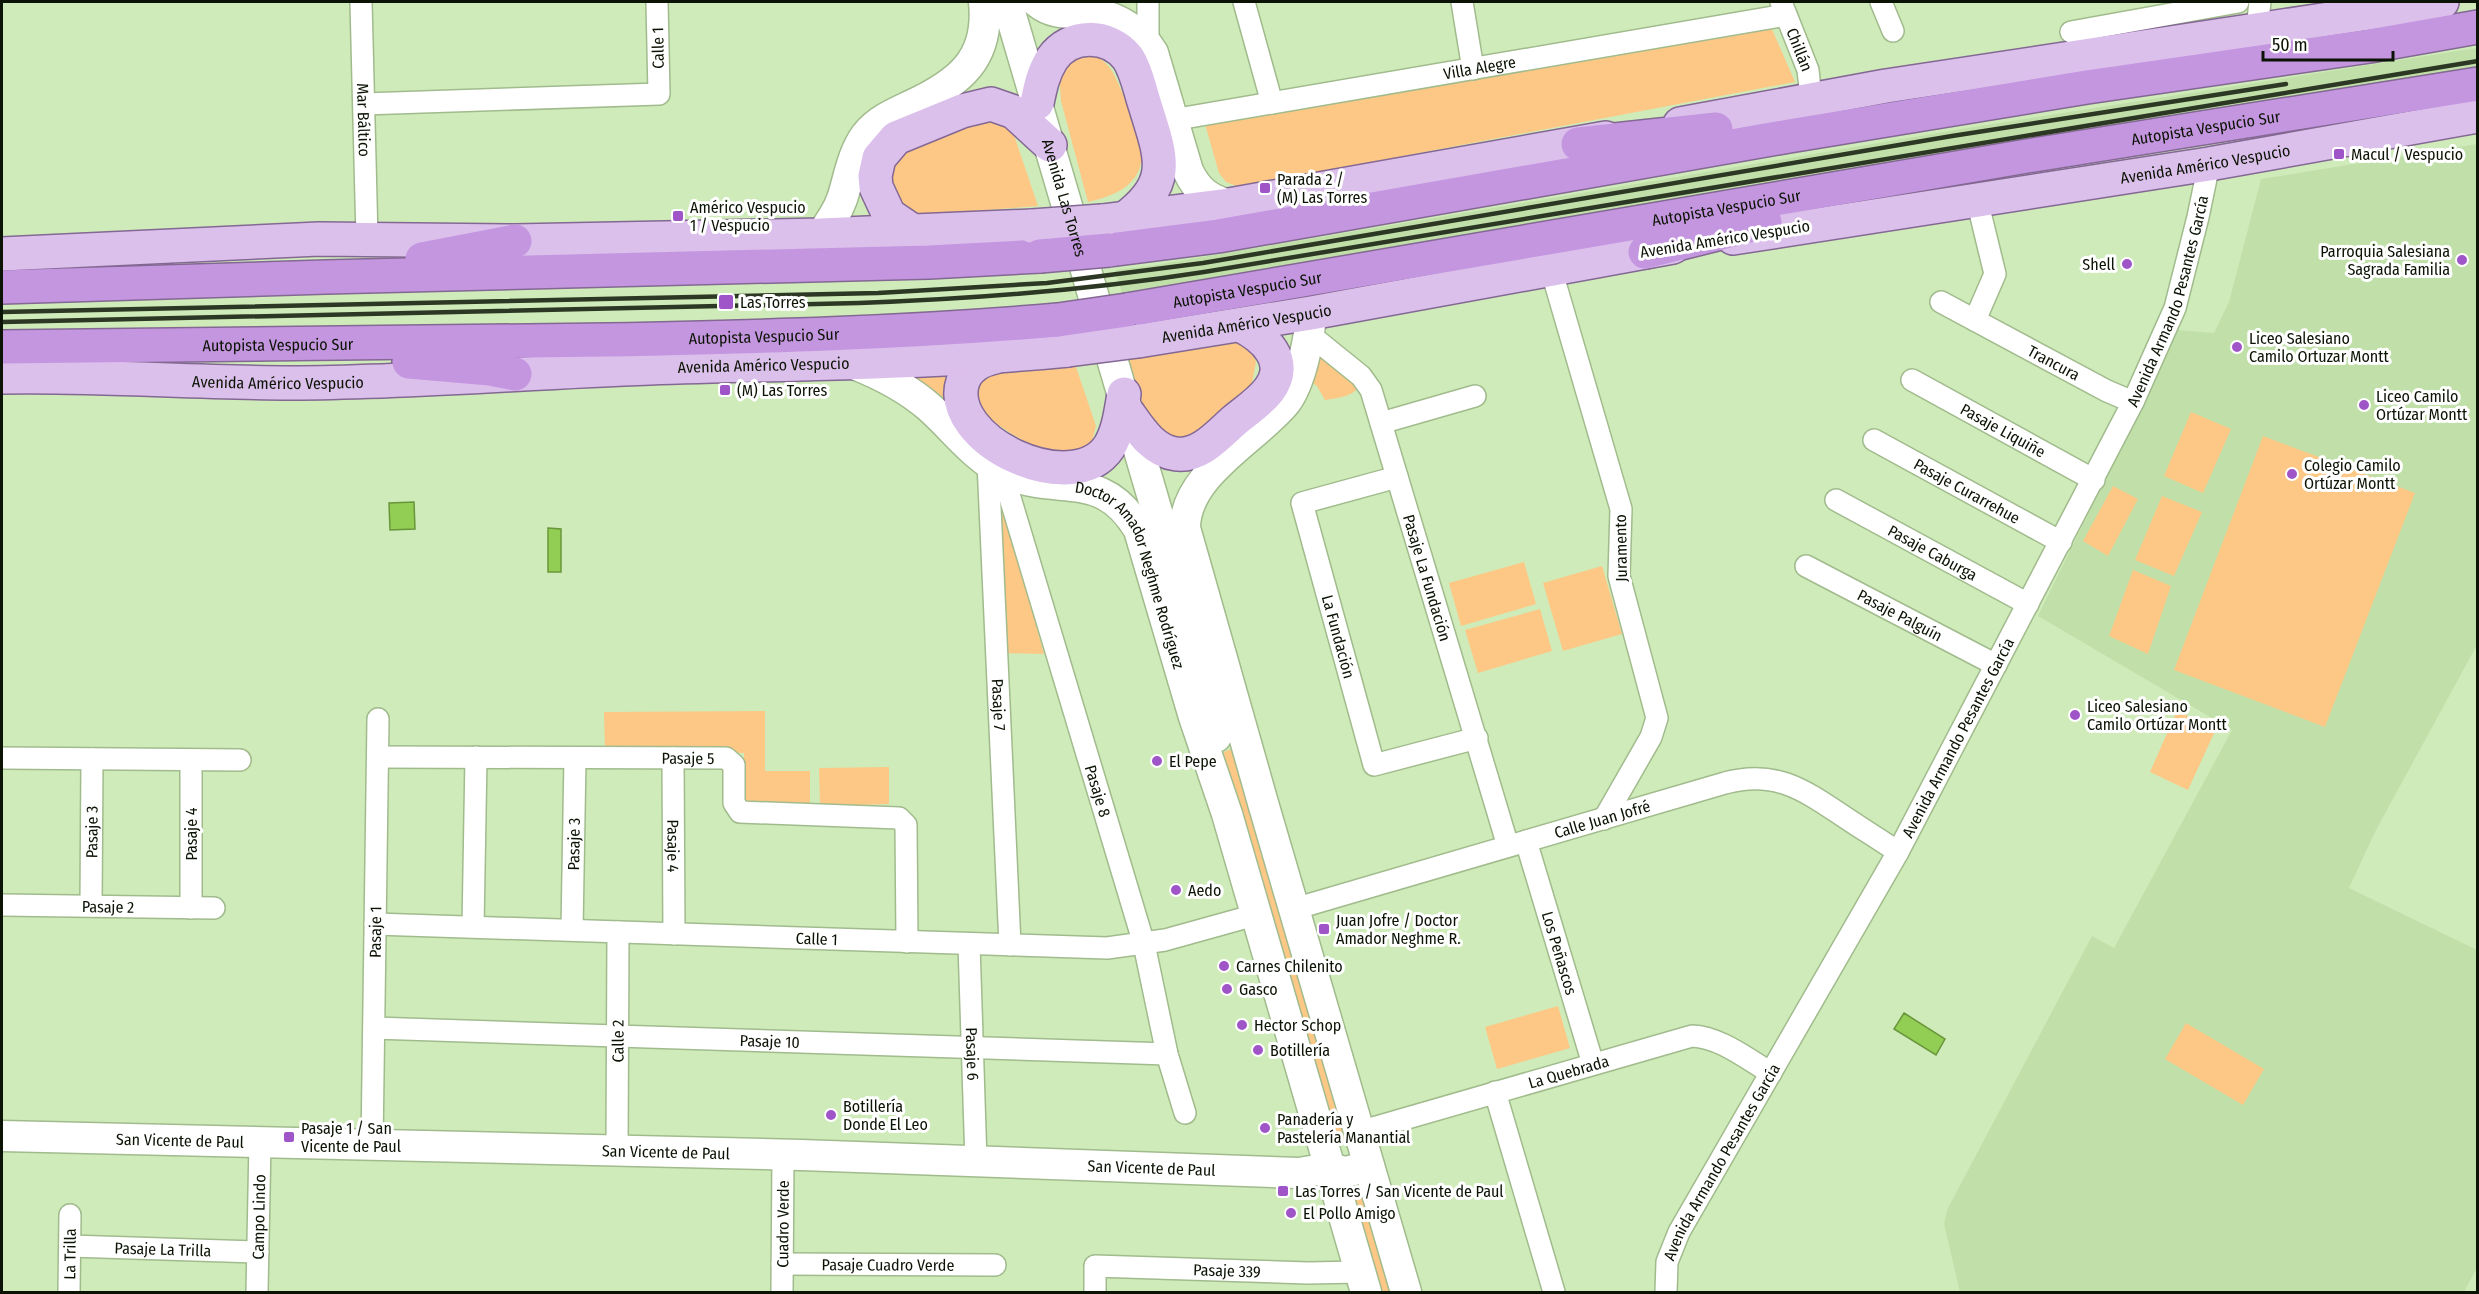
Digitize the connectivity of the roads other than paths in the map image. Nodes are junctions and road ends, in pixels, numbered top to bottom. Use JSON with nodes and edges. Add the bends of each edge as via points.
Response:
{"nodes":[{"id":1,"x":362,"y":2,"type":"edge"},
{"id":2,"x":657,"y":2,"type":"edge"},
{"id":3,"x":984,"y":2,"type":"edge"},
{"id":4,"x":1007,"y":2,"type":"edge"},
{"id":5,"x":1037,"y":2,"type":"edge"},
{"id":6,"x":1148,"y":2,"type":"edge"},
{"id":7,"x":1244,"y":2,"type":"edge"},
{"id":8,"x":1462,"y":2,"type":"edge"},
{"id":9,"x":1881,"y":2,"type":"edge"},
{"id":10,"x":2238,"y":2,"type":"edge"},
{"id":11,"x":2442,"y":2,"type":"edge"},
{"id":12,"x":1106,"y":8,"type":"edge"},
{"id":13,"x":1783,"y":8,"type":"edge"},
{"id":14,"x":2259,"y":15,"type":"edge"},
{"id":15,"x":2478,"y":27,"type":"edge"},
{"id":16,"x":1893,"y":31,"type":"dead end"},
{"id":17,"x":2071,"y":32,"type":"dead end"},
{"id":18,"x":1148,"y":46,"type":"junction"},
{"id":19,"x":1473,"y":69,"type":"junction"},
{"id":20,"x":2478,"y":84,"type":"edge"},
{"id":21,"x":1811,"y":98,"type":"junction"},
{"id":22,"x":1037,"y":103,"type":"junction"},
{"id":23,"x":1272,"y":103,"type":"junction"},
{"id":24,"x":364,"y":104,"type":"junction"},
{"id":25,"x":1972,"y":106,"type":"junction"},
{"id":26,"x":2478,"y":116,"type":"edge"},
{"id":27,"x":1172,"y":120,"type":"junction"},
{"id":28,"x":1578,"y":144,"type":"junction"},
{"id":29,"x":1050,"y":145,"type":"junction"},
{"id":30,"x":2027,"y":156,"type":"junction"},
{"id":31,"x":2209,"y":164,"type":"junction"},
{"id":32,"x":1977,"y":200,"type":"junction"},
{"id":33,"x":1228,"y":205,"type":"junction"},
{"id":34,"x":1112,"y":230,"type":"junction"},
{"id":35,"x":914,"y":232,"type":"junction"},
{"id":36,"x":821,"y":235,"type":"junction"},
{"id":37,"x":367,"y":239,"type":"junction"},
{"id":38,"x":515,"y":241,"type":"junction"},
{"id":39,"x":1036,"y":241,"type":"junction"},
{"id":40,"x":1645,"y":252,"type":"junction"},
{"id":41,"x":2,"y":254,"type":"edge"},
{"id":42,"x":1551,"y":269,"type":"junction"},
{"id":43,"x":326,"y":277,"type":"junction"},
{"id":44,"x":2,"y":287,"type":"edge"},
{"id":45,"x":1941,"y":302,"type":"dead end"},
{"id":46,"x":1975,"y":320,"type":"junction"},
{"id":47,"x":1310,"y":324,"type":"junction"},
{"id":48,"x":1239,"y":325,"type":"junction"},
{"id":49,"x":1063,"y":335,"type":"junction"},
{"id":50,"x":294,"y":346,"type":"junction"},
{"id":51,"x":2,"y":347,"type":"edge"},
{"id":52,"x":995,"y":357,"type":"junction"},
{"id":53,"x":854,"y":364,"type":"junction"},
{"id":54,"x":515,"y":374,"type":"junction"},
{"id":55,"x":2,"y":377,"type":"edge"},
{"id":56,"x":1912,"y":380,"type":"dead end"},
{"id":57,"x":1475,"y":396,"type":"dead end"},
{"id":58,"x":2133,"y":402,"type":"junction"},
{"id":59,"x":1126,"y":403,"type":"junction"},
{"id":60,"x":1381,"y":423,"type":"junction"},
{"id":61,"x":1874,"y":440,"type":"dead end"},
{"id":62,"x":995,"y":467,"type":"junction"},
{"id":63,"x":1397,"y":477,"type":"junction"},
{"id":64,"x":2094,"y":480,"type":"junction"},
{"id":65,"x":1836,"y":500,"type":"dead end"},
{"id":66,"x":2061,"y":542,"type":"junction"},
{"id":67,"x":1806,"y":566,"type":"dead end"},
{"id":68,"x":2028,"y":604,"type":"junction"},
{"id":69,"x":1996,"y":665,"type":"junction"},
{"id":70,"x":1208,"y":685,"type":"junction"},
{"id":71,"x":378,"y":719,"type":"dead end"},
{"id":72,"x":1477,"y":738,"type":"junction"},
{"id":73,"x":378,"y":757,"type":"junction"},
{"id":74,"x":476,"y":757,"type":"junction"},
{"id":75,"x":2,"y":758,"type":"edge"},
{"id":76,"x":575,"y":758,"type":"junction"},
{"id":77,"x":673,"y":758,"type":"junction"},
{"id":78,"x":92,"y":759,"type":"junction"},
{"id":79,"x":191,"y":760,"type":"junction"},
{"id":80,"x":240,"y":760,"type":"dead end"},
{"id":81,"x":1263,"y":803,"type":"junction"},
{"id":82,"x":1227,"y":814,"type":"junction"},
{"id":83,"x":1604,"y":819,"type":"junction"},
{"id":84,"x":1517,"y":844,"type":"junction"},
{"id":85,"x":1898,"y":852,"type":"junction"},
{"id":86,"x":2,"y":905,"type":"edge"},
{"id":87,"x":91,"y":906,"type":"junction"},
{"id":88,"x":190,"y":908,"type":"junction"},
{"id":89,"x":214,"y":908,"type":"dead end"},
{"id":90,"x":1294,"y":909,"type":"junction"},
{"id":91,"x":1255,"y":915,"type":"junction"},
{"id":92,"x":375,"y":924,"type":"junction"},
{"id":93,"x":473,"y":927,"type":"junction"},
{"id":94,"x":572,"y":930,"type":"junction"},
{"id":95,"x":618,"y":932,"type":"junction"},
{"id":96,"x":674,"y":934,"type":"junction"},
{"id":97,"x":907,"y":942,"type":"junction"},
{"id":98,"x":969,"y":944,"type":"junction"},
{"id":99,"x":1144,"y":944,"type":"junction"},
{"id":100,"x":1010,"y":945,"type":"junction"},
{"id":101,"x":374,"y":1028,"type":"junction"},
{"id":102,"x":618,"y":1036,"type":"junction"},
{"id":103,"x":973,"y":1048,"type":"junction"},
{"id":104,"x":1167,"y":1054,"type":"junction"},
{"id":105,"x":1593,"y":1064,"type":"junction"},
{"id":106,"x":1771,"y":1073,"type":"junction"},
{"id":107,"x":1496,"y":1092,"type":"junction"},
{"id":108,"x":1185,"y":1113,"type":"dead end"},
{"id":109,"x":2,"y":1136,"type":"edge"},
{"id":110,"x":260,"y":1142,"type":"junction"},
{"id":111,"x":372,"y":1145,"type":"junction"},
{"id":112,"x":1363,"y":1148,"type":"junction"},
{"id":113,"x":617,"y":1151,"type":"junction"},
{"id":114,"x":783,"y":1155,"type":"junction"},
{"id":115,"x":976,"y":1162,"type":"junction"},
{"id":116,"x":1329,"y":1167,"type":"junction"},
{"id":117,"x":70,"y":1215,"type":"dead end"},
{"id":118,"x":70,"y":1246,"type":"junction"},
{"id":119,"x":258,"y":1252,"type":"junction"},
{"id":120,"x":782,"y":1263,"type":"junction"},
{"id":121,"x":995,"y":1265,"type":"dead end"},
{"id":122,"x":1363,"y":1282,"type":"edge"},
{"id":123,"x":69,"y":1293,"type":"edge"},
{"id":124,"x":257,"y":1293,"type":"edge"},
{"id":125,"x":782,"y":1293,"type":"edge"},
{"id":126,"x":1095,"y":1293,"type":"edge"},
{"id":127,"x":1406,"y":1293,"type":"edge"},
{"id":128,"x":1554,"y":1293,"type":"edge"},
{"id":129,"x":1666,"y":1293,"type":"edge"}],
"edges":[{"from":1,"to":24,"type":"street","name":"Mar Báltico"},
{"from":2,"to":24,"type":"street","name":"Calle 1","via":[[659,94]]},
{"from":3,"to":36,"type":"street","via":[[983,32],[970,65],[943,90],[872,128],[860,144],[838,207]]},
{"from":4,"to":22,"type":"street","name":"Avenida Las Torres"},
{"from":5,"to":12,"type":"street","via":[[1057,12]]},
{"from":6,"to":18,"type":"street"},
{"from":7,"to":23,"type":"street"},
{"from":8,"to":19,"type":"street"},
{"from":9,"to":16,"type":"street"},
{"from":10,"to":17,"type":"street"},
{"from":11,"to":14,"type":"main road"},
{"from":12,"to":18,"type":"street","via":[[1106,16],[1127,25]]},
{"from":13,"to":19,"type":"street","name":"Villa Alegre"},
{"from":13,"to":21,"type":"street","name":"Chillán","via":[[1808,70]]},
{"from":14,"to":21,"type":"main road"},
{"from":15,"to":25,"type":"highway"},
{"from":18,"to":27,"type":"street"},
{"from":19,"to":23,"type":"street","name":"Villa Alegre"},
{"from":20,"to":30,"type":"highway","name":"Autopista Vespucio Sur"},
{"from":21,"to":28,"type":"main road"},
{"from":22,"to":29,"type":"street","name":"Avenida Las Torres"},
{"from":22,"to":34,"type":"main road","via":[[1051,62],[1071,43],[1100,40],[1118,47],[1128,58],[1156,142],[1160,167],[1154,189]]},
{"from":23,"to":27,"type":"street","name":"Villa Alegre"},
{"from":24,"to":37,"type":"street","name":"Mar Báltico"},
{"from":25,"to":28,"type":"highway"},
{"from":25,"to":34,"type":"highway","via":[[1258,229]]},
{"from":26,"to":31,"type":"main road","name":"Avenida Américo Vespucio"},
{"from":27,"to":33,"type":"street","via":[[1192,180],[1207,197]]},
{"from":28,"to":33,"type":"main road"},
{"from":29,"to":35,"type":"main road","via":[[1014,112],[991,104],[962,111],[896,138],[879,158],[876,187],[889,215]]},
{"from":29,"to":59,"type":"street","name":"Avenida Las Torres"},
{"from":30,"to":40,"type":"highway"},
{"from":30,"to":49,"type":"highway","name":"Autopista Vespucio Sur","bridge":true,"via":[[1127,310]]},
{"from":31,"to":32,"type":"main road","name":"Avenida Américo Vespucio"},
{"from":31,"to":58,"type":"street","name":"Avenida Armando Pesantes García","via":[[2175,308]]},
{"from":32,"to":40,"type":"main road","name":"Avenida Américo Vespucio"},
{"from":32,"to":46,"type":"street","via":[[1995,274]]},
{"from":33,"to":34,"type":"main road"},
{"from":34,"to":39,"type":"highway","bridge":true},
{"from":35,"to":36,"type":"main road"},
{"from":35,"to":39,"type":"main road"},
{"from":36,"to":38,"type":"main road"},
{"from":37,"to":38,"type":"main road"},
{"from":37,"to":41,"type":"main road"},
{"from":38,"to":43,"type":"highway"},
{"from":39,"to":43,"type":"highway","via":[[930,262]]},
{"from":40,"to":42,"type":"main road","name":"Avenida Américo Vespucio"},
{"from":42,"to":47,"type":"main road","name":"Avenida Américo Vespucio"},
{"from":42,"to":83,"type":"street","name":"Juramento","via":[[1621,509],[1619,576],[1657,718],[1651,737]]},
{"from":43,"to":44,"type":"highway"},
{"from":45,"to":46,"type":"street","name":"Trancura"},
{"from":46,"to":58,"type":"street","name":"Trancura"},
{"from":47,"to":48,"type":"main road","name":"Avenida Américo Vespucio"},
{"from":47,"to":60,"type":"street","name":"Pasaje La Fundación","via":[[1367,382]]},
{"from":47,"to":81,"type":"street","name":"Doctor Amador Neghme Rodríguez","via":[[1289,397],[1198,487],[1185,519],[1186,535]]},
{"from":48,"to":49,"type":"main road","name":"Avenida Américo Vespucio","bridge":true,"via":[[1138,341]]},
{"from":48,"to":59,"type":"main road","via":[[1257,334],[1270,348],[1275,363],[1274,379],[1266,393],[1205,446],[1183,454],[1162,449],[1146,437]]},
{"from":49,"to":50,"type":"highway","name":"Autopista Vespucio Sur","via":[[919,331]]},
{"from":49,"to":52,"type":"main road","name":"Avenida Américo Vespucio"},
{"from":50,"to":51,"type":"highway","name":"Autopista Vespucio Sur"},
{"from":50,"to":54,"type":"highway"},
{"from":52,"to":53,"type":"main road","name":"Avenida Américo Vespucio"},
{"from":52,"to":59,"type":"main road","via":[[983,360],[967,372],[962,387],[964,406],[989,439],[1009,454],[1030,462],[1072,468],[1102,456]]},
{"from":53,"to":54,"type":"main road","name":"Avenida Américo Vespucio"},
{"from":53,"to":62,"type":"street","name":"Doctor Amador Neghme Rodríguez","via":[[883,375],[919,399],[962,442]]},
{"from":54,"to":55,"type":"main road","name":"Avenida Américo Vespucio","via":[[328,383]]},
{"from":56,"to":64,"type":"street","name":"Pasaje Liquiñe"},
{"from":57,"to":60,"type":"street"},
{"from":58,"to":64,"type":"street","name":"Avenida Armando Pesantes García"},
{"from":59,"to":70,"type":"street","name":"Doctor Amador Neghme Rodríguez"},
{"from":60,"to":63,"type":"street","name":"Pasaje La Fundación"},
{"from":61,"to":66,"type":"street","name":"Pasaje Curarrehue"},
{"from":62,"to":82,"type":"street","name":"Doctor Amador Neghme Rodríguez","via":[[1029,480],[1095,490],[1116,501],[1133,519]]},
{"from":62,"to":99,"type":"street","name":"Pasaje 8"},
{"from":62,"to":100,"type":"street","name":"Pasaje 7"},
{"from":63,"to":72,"type":"street","name":"Pasaje La Fundación"},
{"from":63,"to":72,"type":"street","name":"La Fundación","via":[[1302,503],[1374,765]]},
{"from":64,"to":66,"type":"street","name":"Avenida Armando Pesantes García"},
{"from":65,"to":68,"type":"street","name":"Pasaje Caburga"},
{"from":66,"to":68,"type":"street","name":"Avenida Armando Pesantes García"},
{"from":67,"to":69,"type":"street","name":"Pasaje Palguín"},
{"from":68,"to":69,"type":"street","name":"Avenida Armando Pesantes García"},
{"from":69,"to":85,"type":"street","name":"Avenida Armando Pesantes García"},
{"from":70,"to":81,"type":"street","name":"Doctor Amador Neghme Rodríguez"},
{"from":70,"to":82,"type":"street","name":"Doctor Amador Neghme Rodríguez"},
{"from":71,"to":73,"type":"street","name":"Pasaje 1"},
{"from":72,"to":84,"type":"street","name":"Pasaje La Fundación"},
{"from":73,"to":74,"type":"street","name":"Pasaje 5"},
{"from":73,"to":92,"type":"street","name":"Pasaje 1"},
{"from":74,"to":76,"type":"street","name":"Pasaje 5"},
{"from":74,"to":93,"type":"street"},
{"from":75,"to":78,"type":"street"},
{"from":76,"to":77,"type":"street","name":"Pasaje 5"},
{"from":76,"to":94,"type":"street","name":"Pasaje 3"},
{"from":77,"to":96,"type":"street","name":"Pasaje 4"},
{"from":77,"to":97,"type":"street","name":"Pasaje 5","via":[[729,759],[735,770],[735,807],[744,813],[895,816],[903,821]]},
{"from":78,"to":79,"type":"street"},
{"from":78,"to":87,"type":"street","name":"Pasaje 3"},
{"from":79,"to":80,"type":"street"},
{"from":79,"to":88,"type":"street","name":"Pasaje 4"},
{"from":81,"to":90,"type":"street","name":"Doctor Amador Neghme Rodríguez"},
{"from":82,"to":91,"type":"street","name":"Doctor Amador Neghme Rodríguez"},
{"from":83,"to":84,"type":"street","name":"Calle Juan Jofré"},
{"from":83,"to":85,"type":"street","name":"Calle Juan Jofré","via":[[1737,780],[1768,779],[1801,789]]},
{"from":84,"to":90,"type":"street","name":"Calle Juan Jofré"},
{"from":84,"to":105,"type":"street","name":"Los Peñascos"},
{"from":85,"to":106,"type":"street","name":"Avenida Armando Pesantes García"},
{"from":86,"to":87,"type":"street","name":"Pasaje 2"},
{"from":87,"to":88,"type":"street","name":"Pasaje 2"},
{"from":88,"to":89,"type":"street","name":"Pasaje 2"},
{"from":90,"to":112,"type":"street","name":"Doctor Amador Neghme Rodríguez"},
{"from":91,"to":99,"type":"street","name":"Calle 1"},
{"from":91,"to":116,"type":"street","name":"Doctor Amador Neghme Rodríguez"},
{"from":92,"to":93,"type":"street","name":"Calle 1"},
{"from":92,"to":101,"type":"street","name":"Pasaje 1"},
{"from":93,"to":94,"type":"street","name":"Calle 1"},
{"from":94,"to":95,"type":"street","name":"Calle 1"},
{"from":95,"to":96,"type":"street","name":"Calle 1"},
{"from":95,"to":102,"type":"street","name":"Calle 2"},
{"from":96,"to":97,"type":"street","name":"Calle 1"},
{"from":97,"to":98,"type":"street","name":"Calle 1"},
{"from":98,"to":100,"type":"street","name":"Calle 1"},
{"from":98,"to":103,"type":"street","name":"Pasaje 6"},
{"from":99,"to":100,"type":"street","name":"Calle 1","via":[[1107,948]]},
{"from":99,"to":104,"type":"street","name":"Pasaje 8"},
{"from":101,"to":102,"type":"street","name":"Pasaje 10"},
{"from":101,"to":111,"type":"street","name":"Pasaje 1"},
{"from":102,"to":103,"type":"street","name":"Pasaje 10"},
{"from":102,"to":113,"type":"street","name":"Calle 2"},
{"from":103,"to":104,"type":"street","name":"Pasaje 10"},
{"from":103,"to":115,"type":"street","name":"Pasaje 6"},
{"from":104,"to":108,"type":"street","name":"Pasaje 8"},
{"from":105,"to":106,"type":"street","name":"La Quebrada","via":[[1692,1036],[1706,1036]]},
{"from":105,"to":107,"type":"street","name":"La Quebrada"},
{"from":106,"to":129,"type":"street","name":"Avenida Armando Pesantes García","via":[[1674,1244],[1665,1272]]},
{"from":107,"to":112,"type":"street","name":"La Quebrada"},
{"from":107,"to":128,"type":"street"},
{"from":109,"to":110,"type":"street","name":"San Vicente de Paul"},
{"from":110,"to":111,"type":"street","name":"San Vicente de Paul"},
{"from":110,"to":119,"type":"street","name":"Campo Lindo"},
{"from":111,"to":113,"type":"street","name":"San Vicente de Paul"},
{"from":112,"to":116,"type":"street","name":"San Vicente de Paul","via":[[1346,1172]]},
{"from":112,"to":127,"type":"street","name":"Doctor Amador Neghme Rodríguez"},
{"from":113,"to":114,"type":"street","name":"San Vicente de Paul"},
{"from":114,"to":115,"type":"street","name":"San Vicente de Paul"},
{"from":114,"to":120,"type":"street","name":"Cuadro Verde"},
{"from":115,"to":116,"type":"street","name":"San Vicente de Paul","via":[[1299,1173]]},
{"from":116,"to":122,"type":"street","name":"Doctor Amador Neghme Rodríguez"},
{"from":117,"to":118,"type":"street","name":"La Trilla"},
{"from":118,"to":119,"type":"street","name":"Pasaje La Trilla"},
{"from":118,"to":123,"type":"street","name":"La Trilla"},
{"from":119,"to":124,"type":"street","name":"Campo Lindo"},
{"from":120,"to":121,"type":"street","name":"Pasaje Cuadro Verde"},
{"from":120,"to":125,"type":"street","name":"Cuadro Verde"},
{"from":122,"to":126,"type":"street","name":"Pasaje 339","via":[[1095,1266]]}]}
